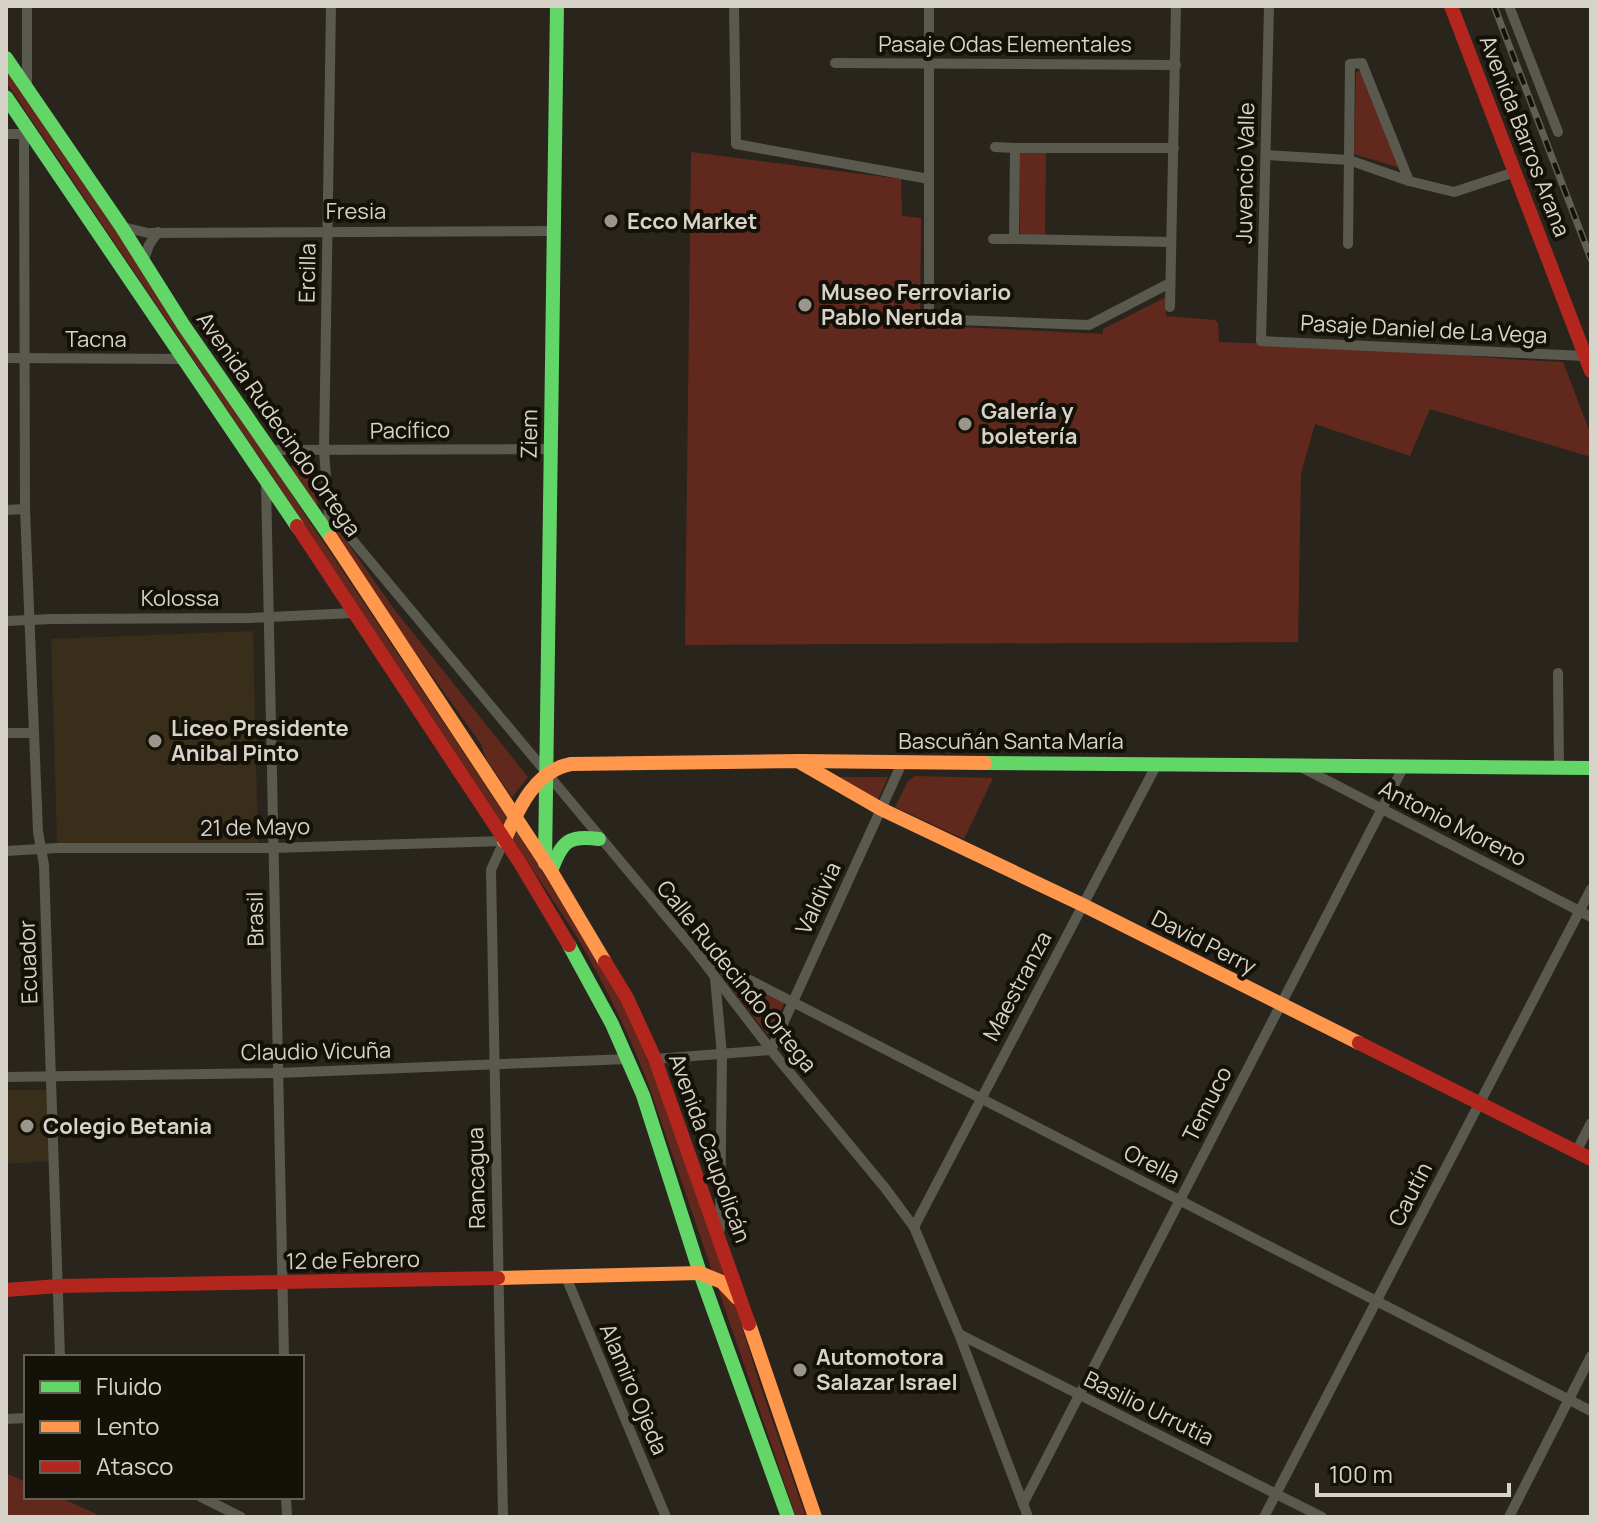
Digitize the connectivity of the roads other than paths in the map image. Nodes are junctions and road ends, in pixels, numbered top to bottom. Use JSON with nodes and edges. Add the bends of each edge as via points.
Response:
{"nodes":[{"id":1,"x":27,"y":6,"type":"edge"},
{"id":2,"x":331,"y":6,"type":"edge"},
{"id":3,"x":557,"y":6,"type":"edge"},
{"id":4,"x":734,"y":6,"type":"edge"},
{"id":5,"x":929,"y":6,"type":"edge"},
{"id":6,"x":1176,"y":6,"type":"edge"},
{"id":7,"x":1269,"y":6,"type":"edge"},
{"id":8,"x":1451,"y":6,"type":"edge"},
{"id":9,"x":1509,"y":6,"type":"edge"},
{"id":10,"x":6,"y":58,"type":"edge"},
{"id":11,"x":835,"y":63,"type":"dead end"},
{"id":12,"x":930,"y":64,"type":"junction"},
{"id":13,"x":1176,"y":65,"type":"junction"},
{"id":14,"x":27,"y":90,"type":"junction"},
{"id":15,"x":6,"y":97,"type":"edge"},
{"id":16,"x":1558,"y":132,"type":"dead end"},
{"id":17,"x":6,"y":134,"type":"edge"},
{"id":18,"x":28,"y":136,"type":"junction"},
{"id":19,"x":995,"y":147,"type":"dead end"},
{"id":20,"x":1015,"y":148,"type":"junction"},
{"id":21,"x":1174,"y":148,"type":"junction"},
{"id":22,"x":1266,"y":155,"type":"junction"},
{"id":23,"x":1349,"y":160,"type":"junction"},
{"id":24,"x":1515,"y":172,"type":"junction"},
{"id":25,"x":929,"y":179,"type":"junction"},
{"id":26,"x":1409,"y":181,"type":"junction"},
{"id":27,"x":121,"y":226,"type":"junction"},
{"id":28,"x":554,"y":231,"type":"junction"},
{"id":29,"x":158,"y":232,"type":"junction"},
{"id":30,"x":327,"y":232,"type":"junction"},
{"id":31,"x":993,"y":239,"type":"dead end"},
{"id":32,"x":1014,"y":239,"type":"junction"},
{"id":33,"x":1171,"y":242,"type":"junction"},
{"id":34,"x":1348,"y":244,"type":"dead end"},
{"id":35,"x":143,"y":262,"type":"junction"},
{"id":36,"x":1170,"y":283,"type":"junction"},
{"id":37,"x":1170,"y":307,"type":"dead end"},
{"id":38,"x":1261,"y":341,"type":"joint"},
{"id":39,"x":1585,"y":356,"type":"junction"},
{"id":40,"x":6,"y":358,"type":"edge"},
{"id":41,"x":24,"y":358,"type":"junction"},
{"id":42,"x":186,"y":359,"type":"junction"},
{"id":43,"x":1591,"y":371,"type":"edge"},
{"id":44,"x":551,"y":449,"type":"junction"},
{"id":45,"x":270,"y":450,"type":"junction"},
{"id":46,"x":324,"y":450,"type":"junction"},
{"id":47,"x":266,"y":480,"type":"junction"},
{"id":48,"x":25,"y":509,"type":"junction"},
{"id":49,"x":6,"y":510,"type":"edge"},
{"id":50,"x":329,"y":512,"type":"junction"},
{"id":51,"x":330,"y":540,"type":"junction"},
{"id":52,"x":354,"y":613,"type":"junction"},
{"id":53,"x":268,"y":618,"type":"junction"},
{"id":54,"x":30,"y":620,"type":"junction"},
{"id":55,"x":6,"y":621,"type":"edge"},
{"id":56,"x":1558,"y":673,"type":"dead end"},
{"id":57,"x":6,"y":733,"type":"edge"},
{"id":58,"x":34,"y":733,"type":"junction"},
{"id":59,"x":799,"y":761,"type":"junction"},
{"id":60,"x":902,"y":763,"type":"junction"},
{"id":61,"x":1157,"y":764,"type":"junction"},
{"id":62,"x":1296,"y":765,"type":"junction"},
{"id":63,"x":1404,"y":766,"type":"junction"},
{"id":64,"x":1559,"y":767,"type":"junction"},
{"id":65,"x":1591,"y":768,"type":"edge"},
{"id":66,"x":547,"y":771,"type":"junction"},
{"id":67,"x":881,"y":809,"type":"junction"},
{"id":68,"x":1382,"y":809,"type":"junction"},
{"id":69,"x":515,"y":816,"type":"junction"},
{"id":70,"x":599,"y":839,"type":"junction"},
{"id":71,"x":504,"y":841,"type":"junction"},
{"id":72,"x":273,"y":848,"type":"junction"},
{"id":73,"x":41,"y":849,"type":"junction"},
{"id":74,"x":6,"y":851,"type":"edge"},
{"id":75,"x":548,"y":867,"type":"junction"},
{"id":76,"x":1591,"y":889,"type":"edge"},
{"id":77,"x":1083,"y":905,"type":"junction"},
{"id":78,"x":1579,"y":911,"type":"junction"},
{"id":79,"x":1591,"y":917,"type":"edge"},
{"id":80,"x":696,"y":952,"type":"junction"},
{"id":81,"x":715,"y":977,"type":"junction"},
{"id":82,"x":792,"y":1002,"type":"junction"},
{"id":83,"x":1281,"y":1005,"type":"junction"},
{"id":84,"x":612,"y":1024,"type":"junction"},
{"id":85,"x":771,"y":1050,"type":"junction"},
{"id":86,"x":722,"y":1055,"type":"junction"},
{"id":87,"x":628,"y":1059,"type":"junction"},
{"id":88,"x":655,"y":1059,"type":"junction"},
{"id":89,"x":493,"y":1066,"type":"junction"},
{"id":90,"x":278,"y":1073,"type":"junction"},
{"id":91,"x":53,"y":1076,"type":"junction"},
{"id":92,"x":6,"y":1077,"type":"edge"},
{"id":93,"x":981,"y":1098,"type":"junction"},
{"id":94,"x":1480,"y":1102,"type":"junction"},
{"id":95,"x":1591,"y":1123,"type":"edge"},
{"id":96,"x":1576,"y":1152,"type":"junction"},
{"id":97,"x":1591,"y":1159,"type":"edge"},
{"id":98,"x":1180,"y":1200,"type":"junction"},
{"id":99,"x":914,"y":1227,"type":"junction"},
{"id":100,"x":720,"y":1239,"type":"junction"},
{"id":101,"x":700,"y":1273,"type":"junction"},
{"id":102,"x":566,"y":1277,"type":"junction"},
{"id":103,"x":498,"y":1279,"type":"junction"},
{"id":104,"x":282,"y":1284,"type":"junction"},
{"id":105,"x":58,"y":1286,"type":"junction"},
{"id":106,"x":6,"y":1290,"type":"edge"},
{"id":107,"x":1377,"y":1301,"type":"junction"},
{"id":108,"x":745,"y":1314,"type":"junction"},
{"id":109,"x":959,"y":1334,"type":"junction"},
{"id":110,"x":60,"y":1355,"type":"edge"},
{"id":111,"x":284,"y":1355,"type":"edge"},
{"id":112,"x":1591,"y":1356,"type":"edge"},
{"id":113,"x":765,"y":1375,"type":"junction"},
{"id":114,"x":740,"y":1382,"type":"junction"},
{"id":115,"x":1079,"y":1396,"type":"junction"},
{"id":116,"x":1569,"y":1399,"type":"junction"},
{"id":117,"x":1591,"y":1411,"type":"edge"},
{"id":118,"x":1276,"y":1493,"type":"junction"},
{"id":119,"x":205,"y":1499,"type":"edge"},
{"id":120,"x":1023,"y":1504,"type":"junction"},
{"id":121,"x":241,"y":1517,"type":"edge"},
{"id":122,"x":503,"y":1517,"type":"edge"},
{"id":123,"x":666,"y":1517,"type":"edge"},
{"id":124,"x":788,"y":1517,"type":"edge"},
{"id":125,"x":815,"y":1517,"type":"edge"},
{"id":126,"x":1028,"y":1517,"type":"edge"},
{"id":127,"x":1264,"y":1517,"type":"edge"},
{"id":128,"x":1322,"y":1517,"type":"edge"},
{"id":129,"x":1509,"y":1517,"type":"edge"}],
"edges":[{"from":1,"to":14,"type":"street"},
{"from":2,"to":30,"type":"street","name":"Ercilla"},
{"from":3,"to":28,"type":"main road","name":"Ziem"},
{"from":4,"to":25,"type":"street","via":[[736,144]]},
{"from":5,"to":12,"type":"street"},
{"from":6,"to":13,"type":"street"},
{"from":7,"to":22,"type":"street","name":"Juvencio Valle"},
{"from":8,"to":24,"type":"main road","name":"Avenida Barros Arana"},
{"from":9,"to":16,"type":"street"},
{"from":10,"to":14,"type":"main road","name":"Avenida Rudecindo Ortega"},
{"from":11,"to":12,"type":"street","name":"Pasaje Odas Elementales"},
{"from":12,"to":13,"type":"street","name":"Pasaje Odas Elementales"},
{"from":12,"to":25,"type":"street"},
{"from":13,"to":21,"type":"street"},
{"from":14,"to":27,"type":"main road","name":"Avenida Rudecindo Ortega"},
{"from":15,"to":18,"type":"main road","name":"Avenida Rudecindo Ortega"},
{"from":17,"to":18,"type":"street"},
{"from":18,"to":41,"type":"street","name":"Ecuador"},
{"from":18,"to":42,"type":"main road","name":"Avenida Rudecindo Ortega"},
{"from":19,"to":20,"type":"street"},
{"from":20,"to":21,"type":"street"},
{"from":20,"to":32,"type":"street"},
{"from":21,"to":33,"type":"street"},
{"from":22,"to":23,"type":"street"},
{"from":22,"to":38,"type":"street","name":"Juvencio Valle"},
{"from":23,"to":26,"type":"street"},
{"from":23,"to":26,"type":"street","via":[[1350,64],[1362,63]]},
{"from":23,"to":34,"type":"street"},
{"from":24,"to":26,"type":"street","via":[[1454,192]]},
{"from":24,"to":39,"type":"main road","name":"Avenida Barros Arana"},
{"from":25,"to":36,"type":"street","via":[[929,319],[1089,325]]},
{"from":27,"to":29,"type":"street","name":"Fresia"},
{"from":27,"to":35,"type":"main road","name":"Avenida Rudecindo Ortega"},
{"from":28,"to":30,"type":"street","name":"Fresia"},
{"from":28,"to":44,"type":"main road","name":"Ziem"},
{"from":29,"to":30,"type":"street","name":"Fresia"},
{"from":29,"to":35,"type":"street"},
{"from":30,"to":46,"type":"street","name":"Ercilla"},
{"from":31,"to":32,"type":"street"},
{"from":32,"to":33,"type":"street"},
{"from":33,"to":36,"type":"street"},
{"from":35,"to":45,"type":"main road","name":"Avenida Rudecindo Ortega"},
{"from":36,"to":37,"type":"street"},
{"from":38,"to":39,"type":"street","name":"Pasaje Daniel de La Vega"},
{"from":39,"to":43,"type":"main road","name":"Avenida Barros Arana"},
{"from":40,"to":41,"type":"street","name":"Tacna"},
{"from":41,"to":42,"type":"street","name":"Tacna"},
{"from":41,"to":48,"type":"street","name":"Ecuador"},
{"from":42,"to":47,"type":"main road","name":"Avenida Rudecindo Ortega"},
{"from":44,"to":46,"type":"street","name":"Pacífico"},
{"from":44,"to":66,"type":"main road","name":"Ziem"},
{"from":45,"to":46,"type":"street","name":"Pacífico"},
{"from":45,"to":51,"type":"main road","name":"Avenida Rudecindo Ortega"},
{"from":46,"to":50,"type":"street","name":"Ercilla"},
{"from":47,"to":52,"type":"main road","name":"Avenida Rudecindo Ortega"},
{"from":47,"to":53,"type":"street","name":"Brasil"},
{"from":48,"to":49,"type":"street"},
{"from":48,"to":54,"type":"street","name":"Ecuador"},
{"from":50,"to":51,"type":"street","name":"Ercilla"},
{"from":50,"to":66,"type":"street","name":"Calle Rudecindo Ortega"},
{"from":51,"to":69,"type":"main road","name":"Avenida Rudecindo Ortega"},
{"from":52,"to":53,"type":"street","name":"Kolossa"},
{"from":52,"to":71,"type":"main road","name":"Avenida Rudecindo Ortega"},
{"from":53,"to":54,"type":"street","name":"Kolossa"},
{"from":53,"to":72,"type":"street","name":"Brasil"},
{"from":54,"to":55,"type":"street","name":"Kolossa"},
{"from":54,"to":58,"type":"street","name":"Ecuador"},
{"from":56,"to":64,"type":"street"},
{"from":57,"to":58,"type":"street"},
{"from":58,"to":73,"type":"street","name":"Ecuador"},
{"from":59,"to":60,"type":"main road","name":"Bascuñán Santa María"},
{"from":59,"to":66,"type":"main road","name":"Bascuñán Santa María","via":[[583,762]]},
{"from":59,"to":67,"type":"main road","name":"David Perry"},
{"from":60,"to":61,"type":"main road","name":"Bascuñán Santa María"},
{"from":60,"to":67,"type":"street","name":"Valdivia"},
{"from":61,"to":62,"type":"main road","name":"Bascuñán Santa María"},
{"from":61,"to":77,"type":"street","name":"Maestranza"},
{"from":62,"to":63,"type":"main road","name":"Bascuñán Santa María"},
{"from":62,"to":68,"type":"street","name":"Antonio Moreno"},
{"from":63,"to":64,"type":"main road","name":"Bascuñán Santa María"},
{"from":63,"to":68,"type":"street","name":"Temuco"},
{"from":64,"to":65,"type":"main road","name":"Bascuñán Santa María"},
{"from":66,"to":69,"type":"main road"},
{"from":66,"to":70,"type":"street","name":"Calle Rudecindo Ortega"},
{"from":66,"to":75,"type":"main road","name":"Ziem"},
{"from":67,"to":77,"type":"main road","name":"David Perry"},
{"from":67,"to":82,"type":"street","name":"Valdivia"},
{"from":68,"to":78,"type":"street","name":"Antonio Moreno"},
{"from":68,"to":83,"type":"street","name":"Temuco"},
{"from":69,"to":71,"type":"main road"},
{"from":69,"to":75,"type":"main road","name":"Avenida Caupolicán"},
{"from":70,"to":75,"type":"main road","via":[[575,836],[565,841]]},
{"from":70,"to":80,"type":"street","name":"Calle Rudecindo Ortega"},
{"from":71,"to":72,"type":"street","name":"21 de Mayo"},
{"from":71,"to":84,"type":"main road","name":"Avenida Caupolicán","via":[[551,912]]},
{"from":71,"to":89,"type":"street","name":"Rancagua","via":[[491,870]]},
{"from":72,"to":73,"type":"street","name":"21 de Mayo"},
{"from":72,"to":90,"type":"street","name":"Brasil"},
{"from":73,"to":74,"type":"street","name":"21 de Mayo"},
{"from":73,"to":91,"type":"street","name":"Ecuador"},
{"from":75,"to":88,"type":"main road","name":"Avenida Caupolicán","via":[[627,998]]},
{"from":76,"to":78,"type":"street","name":"Cautín"},
{"from":77,"to":83,"type":"main road","name":"David Perry"},
{"from":77,"to":93,"type":"street","name":"Maestranza"},
{"from":78,"to":79,"type":"street","name":"Antonio Moreno"},
{"from":78,"to":94,"type":"street","name":"Cautín"},
{"from":80,"to":81,"type":"street","name":"Calle Rudecindo Ortega"},
{"from":80,"to":82,"type":"street","name":"Orella"},
{"from":81,"to":85,"type":"street","name":"Calle Rudecindo Ortega"},
{"from":81,"to":86,"type":"street"},
{"from":82,"to":85,"type":"street","name":"Valdivia"},
{"from":82,"to":93,"type":"street","name":"Orella"},
{"from":83,"to":94,"type":"main road","name":"David Perry"},
{"from":83,"to":98,"type":"street","name":"Temuco"},
{"from":84,"to":87,"type":"main road","name":"Avenida Caupolicán"},
{"from":84,"to":88,"type":"main road"},
{"from":85,"to":86,"type":"street"},
{"from":85,"to":99,"type":"street","name":"Calle Rudecindo Ortega"},
{"from":86,"to":88,"type":"street"},
{"from":86,"to":100,"type":"street"},
{"from":87,"to":89,"type":"street","name":"Claudio Vicuña"},
{"from":87,"to":101,"type":"main road","name":"Avenida Caupolicán"},
{"from":88,"to":100,"type":"main road","name":"Avenida Caupolicán"},
{"from":89,"to":90,"type":"street","name":"Claudio Vicuña"},
{"from":89,"to":103,"type":"street","name":"Rancagua"},
{"from":90,"to":91,"type":"street","name":"Claudio Vicuña"},
{"from":90,"to":104,"type":"street","name":"Brasil"},
{"from":91,"to":92,"type":"street","name":"Claudio Vicuña"},
{"from":91,"to":105,"type":"street","name":"Ecuador"},
{"from":93,"to":98,"type":"street","name":"Orella"},
{"from":93,"to":99,"type":"street","name":"Maestranza"},
{"from":94,"to":96,"type":"main road","name":"David Perry"},
{"from":94,"to":107,"type":"street","name":"Cautín"},
{"from":95,"to":96,"type":"street"},
{"from":96,"to":97,"type":"main road","name":"David Perry"},
{"from":98,"to":107,"type":"street","name":"Orella"},
{"from":98,"to":115,"type":"street","name":"Temuco"},
{"from":99,"to":109,"type":"street","name":"Calle Rudecindo Ortega"},
{"from":100,"to":108,"type":"main road","name":"Avenida Caupolicán"},
{"from":101,"to":102,"type":"main road","name":"12 de Febrero"},
{"from":101,"to":108,"type":"main road","via":[[730,1288]]},
{"from":101,"to":114,"type":"main road","name":"Avenida Caupolicán"},
{"from":102,"to":103,"type":"main road","name":"12 de Febrero"},
{"from":102,"to":123,"type":"street","name":"Alamiro Ojeda"},
{"from":103,"to":104,"type":"main road","name":"12 de Febrero"},
{"from":103,"to":122,"type":"street","name":"Rancagua"},
{"from":104,"to":105,"type":"main road","name":"12 de Febrero"},
{"from":104,"to":111,"type":"street","name":"Brasil"},
{"from":105,"to":106,"type":"main road","name":"12 de Febrero"},
{"from":105,"to":110,"type":"street","name":"Ecuador"},
{"from":107,"to":116,"type":"street","name":"Orella"},
{"from":107,"to":118,"type":"street","name":"Cautín"},
{"from":108,"to":113,"type":"main road","name":"Avenida Caupolicán"},
{"from":109,"to":115,"type":"street","name":"Basilio Urrutia"},
{"from":109,"to":120,"type":"street","name":"Calle Rudecindo Ortega"},
{"from":112,"to":116,"type":"street"},
{"from":113,"to":114,"type":"main road"},
{"from":113,"to":125,"type":"main road","name":"Avenida Caupolicán"},
{"from":114,"to":124,"type":"main road","name":"Avenida Caupolicán"},
{"from":115,"to":118,"type":"street","name":"Basilio Urrutia"},
{"from":115,"to":120,"type":"street","name":"Temuco"},
{"from":116,"to":117,"type":"street","name":"Orella"},
{"from":116,"to":129,"type":"street"},
{"from":118,"to":127,"type":"street","name":"Cautín"},
{"from":118,"to":128,"type":"street","name":"Basilio Urrutia"},
{"from":119,"to":121,"type":"street"},
{"from":120,"to":126,"type":"street","name":"Calle Rudecindo Ortega"}]}
